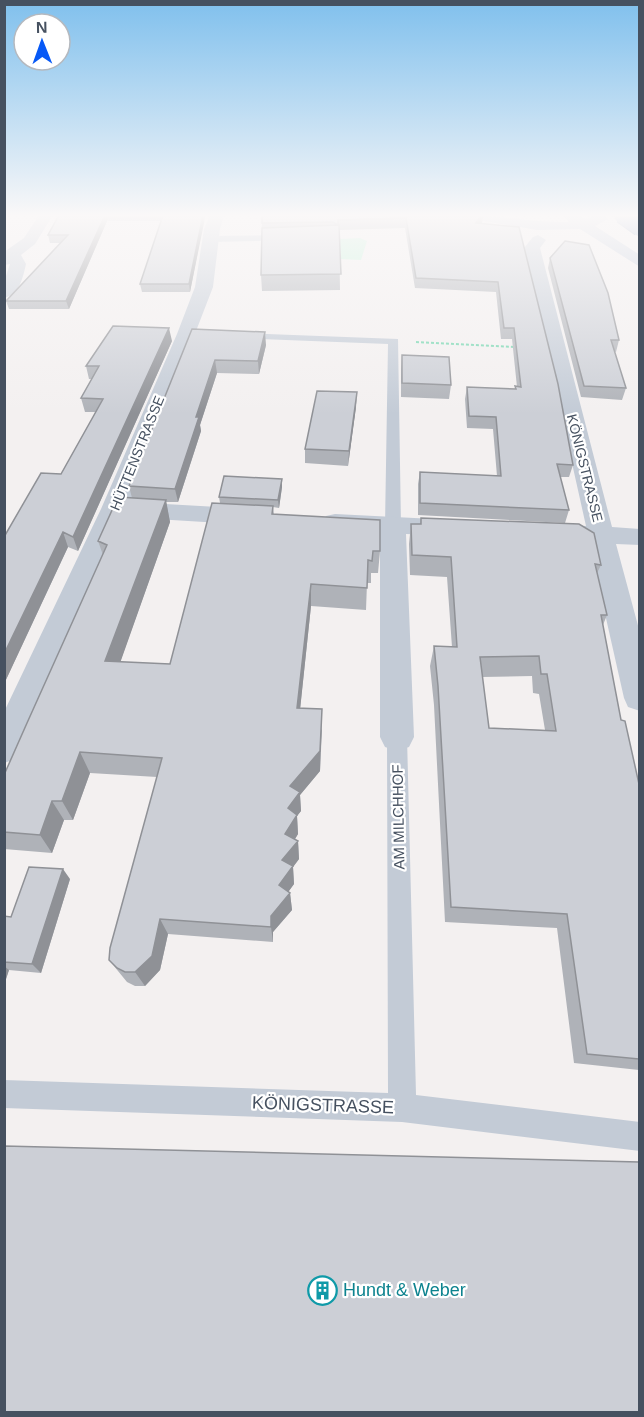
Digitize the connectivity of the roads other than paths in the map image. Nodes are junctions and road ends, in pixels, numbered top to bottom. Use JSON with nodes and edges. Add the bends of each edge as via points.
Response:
{"nodes":[{"id":1,"x":205,"y":281,"type":"edge"},
{"id":2,"x":540,"y":281,"type":"edge"},
{"id":3,"x":231,"y":336,"type":"edge"},
{"id":4,"x":114,"y":509,"type":"junction"},
{"id":5,"x":277,"y":519,"type":"edge"},
{"id":6,"x":312,"y":521,"type":"edge"},
{"id":7,"x":393,"y":526,"type":"junction"},
{"id":8,"x":474,"y":529,"type":"edge"},
{"id":9,"x":532,"y":532,"type":"edge"},
{"id":10,"x":602,"y":534,"type":"junction"},
{"id":11,"x":639,"y":537,"type":"edge"},
{"id":12,"x":639,"y":698,"type":"edge"},
{"id":13,"x":397,"y":737,"type":"joint"},
{"id":14,"x":4,"y":749,"type":"edge"},
{"id":15,"x":4,"y":1094,"type":"edge"},
{"id":16,"x":402,"y":1108,"type":"junction"},
{"id":17,"x":639,"y":1137,"type":"edge"}],
"edges":[{"from":1,"to":4,"type":"street","name":"HÜTTENSTRASSE","via":[[191,334]]},
{"from":2,"to":10,"type":"street","name":"KÖNIGSTRASSE"},
{"from":3,"to":7,"type":"lane","via":[[394,341]]},
{"from":4,"to":5,"type":"street"},
{"from":4,"to":14,"type":"street","name":"HÜTTENSTRASSE"},
{"from":6,"to":7,"type":"street"},
{"from":7,"to":8,"type":"street"},
{"from":7,"to":13,"type":"street","name":"AM MILCHHOF"},
{"from":9,"to":10,"type":"street"},
{"from":10,"to":11,"type":"street"},
{"from":10,"to":12,"type":"street","name":"KÖNIGSTRASSE"},
{"from":13,"to":16,"type":"lane","name":"AM MILCHHOF"},
{"from":15,"to":16,"type":"lane","name":"KÖNIGSTRASSE"},
{"from":16,"to":17,"type":"lane","name":"KÖNIGSTRASSE"}]}
